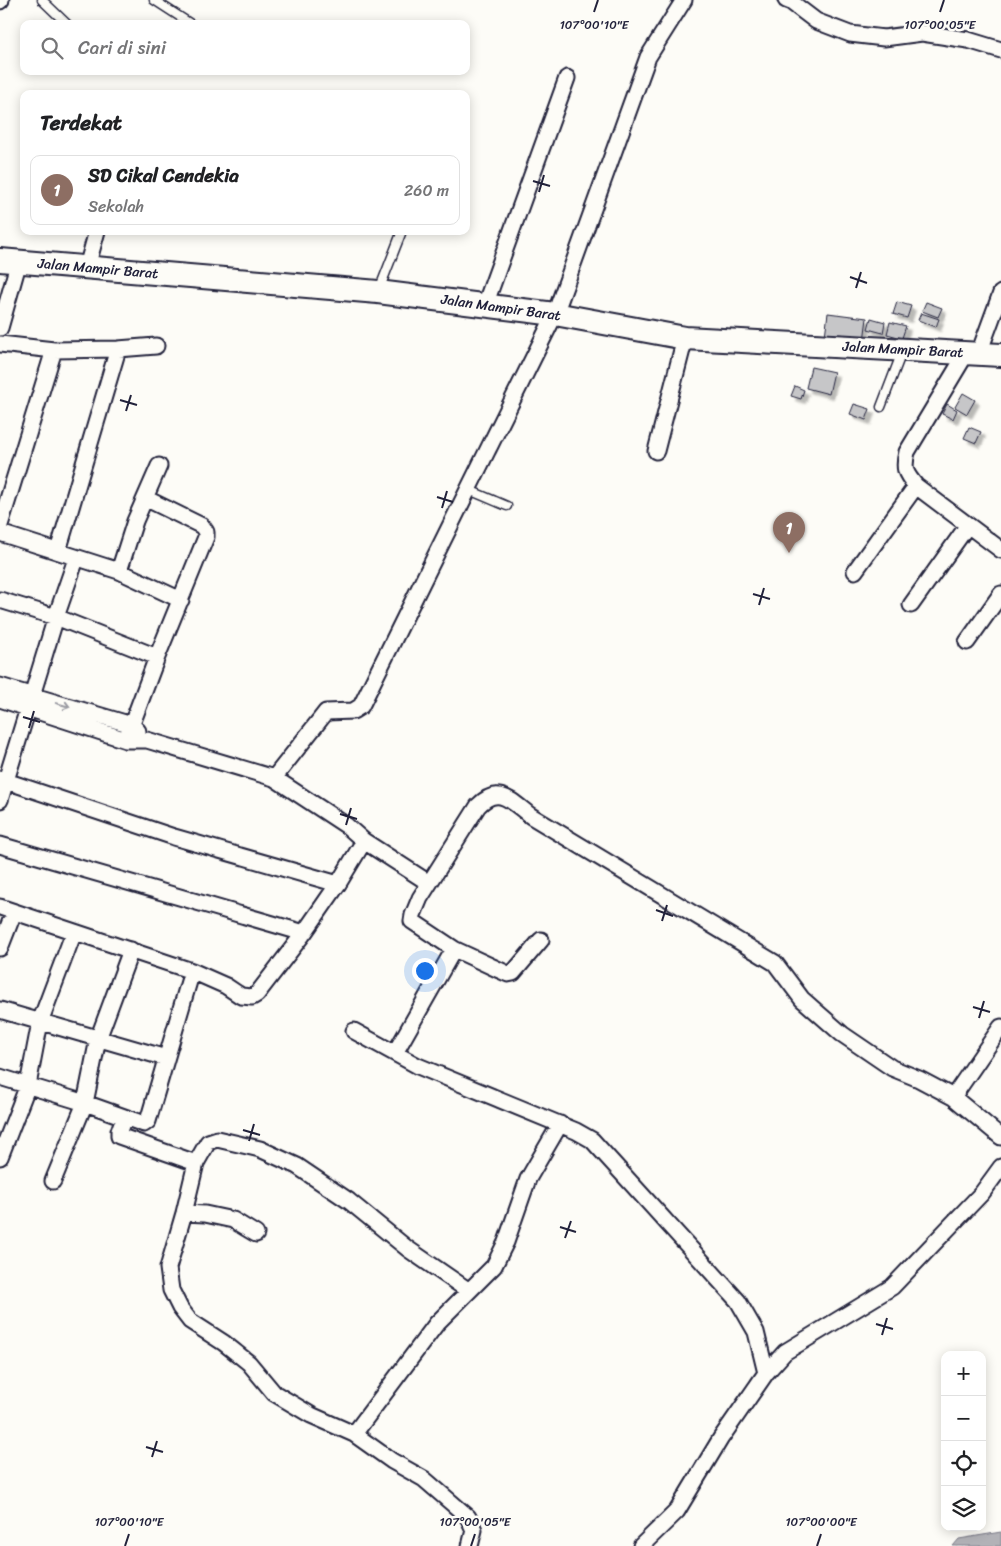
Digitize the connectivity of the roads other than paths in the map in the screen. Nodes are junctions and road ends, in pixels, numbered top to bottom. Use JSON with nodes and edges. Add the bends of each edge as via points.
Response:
{"nodes":[{"id":1,"x":42,"y":0,"type":"edge"},
{"id":2,"x":154,"y":0,"type":"edge"},
{"id":3,"x":684,"y":0,"type":"edge"},
{"id":4,"x":786,"y":0,"type":"edge"},
{"id":5,"x":64,"y":20,"type":"edge"},
{"id":6,"x":185,"y":20,"type":"edge"},
{"id":7,"x":1001,"y":50,"type":"edge"},
{"id":8,"x":567,"y":78,"type":"dead end"},
{"id":9,"x":96,"y":235,"type":"edge"},
{"id":10,"x":400,"y":235,"type":"edge"},
{"id":11,"x":10,"y":261,"type":"edge"},
{"id":12,"x":87,"y":267,"type":"junction"},
{"id":13,"x":378,"y":292,"type":"junction"},
{"id":14,"x":1001,"y":293,"type":"edge"},
{"id":15,"x":485,"y":305,"type":"junction"},
{"id":16,"x":555,"y":314,"type":"junction"},
{"id":17,"x":0,"y":328,"type":"edge"},
{"id":18,"x":685,"y":338,"type":"junction"},
{"id":19,"x":0,"y":344,"type":"edge"},
{"id":20,"x":156,"y":346,"type":"dead end"},
{"id":21,"x":118,"y":349,"type":"junction"},
{"id":22,"x":54,"y":350,"type":"junction"},
{"id":23,"x":902,"y":350,"type":"junction"},
{"id":24,"x":982,"y":354,"type":"edge"},
{"id":25,"x":880,"y":407,"type":"dead end"},
{"id":26,"x":656,"y":451,"type":"dead end"},
{"id":27,"x":159,"y":466,"type":"dead end"},
{"id":28,"x":916,"y":486,"type":"junction"},
{"id":29,"x":469,"y":490,"type":"junction"},
{"id":30,"x":145,"y":498,"type":"junction"},
{"id":31,"x":507,"y":506,"type":"dead end"},
{"id":32,"x":0,"y":525,"type":"edge"},
{"id":33,"x":968,"y":525,"type":"junction"},
{"id":34,"x":0,"y":534,"type":"edge"},
{"id":35,"x":1001,"y":550,"type":"edge"},
{"id":36,"x":58,"y":551,"type":"junction"},
{"id":37,"x":76,"y":559,"type":"junction"},
{"id":38,"x":119,"y":571,"type":"junction"},
{"id":39,"x":855,"y":571,"type":"dead end"},
{"id":40,"x":1001,"y":594,"type":"edge"},
{"id":41,"x":0,"y":600,"type":"edge"},
{"id":42,"x":181,"y":600,"type":"junction"},
{"id":43,"x":911,"y":605,"type":"dead end"},
{"id":44,"x":56,"y":617,"type":"junction"},
{"id":45,"x":967,"y":642,"type":"dead end"},
{"id":46,"x":157,"y":656,"type":"junction"},
{"id":47,"x":0,"y":686,"type":"edge"},
{"id":48,"x":0,"y":699,"type":"edge"},
{"id":49,"x":31,"y":702,"type":"junction"},
{"id":50,"x":132,"y":725,"type":"junction"},
{"id":51,"x":126,"y":740,"type":"junction"},
{"id":52,"x":147,"y":740,"type":"junction"},
{"id":53,"x":274,"y":778,"type":"junction"},
{"id":54,"x":3,"y":780,"type":"edge"},
{"id":55,"x":0,"y":800,"type":"edge"},
{"id":56,"x":364,"y":841,"type":"junction"},
{"id":57,"x":0,"y":845,"type":"edge"},
{"id":58,"x":429,"y":883,"type":"junction"},
{"id":59,"x":338,"y":884,"type":"junction"},
{"id":60,"x":7,"y":909,"type":"edge"},
{"id":61,"x":74,"y":932,"type":"junction"},
{"id":62,"x":304,"y":933,"type":"junction"},
{"id":63,"x":542,"y":940,"type":"dead end"},
{"id":64,"x":0,"y":948,"type":"edge"},
{"id":65,"x":454,"y":949,"type":"junction"},
{"id":66,"x":131,"y":950,"type":"junction"},
{"id":67,"x":192,"y":971,"type":"junction"},
{"id":68,"x":0,"y":1010,"type":"edge"},
{"id":69,"x":40,"y":1022,"type":"junction"},
{"id":70,"x":1001,"y":1027,"type":"edge"},
{"id":71,"x":354,"y":1030,"type":"dead end"},
{"id":72,"x":98,"y":1039,"type":"junction"},
{"id":73,"x":394,"y":1053,"type":"junction"},
{"id":74,"x":166,"y":1058,"type":"junction"},
{"id":75,"x":0,"y":1077,"type":"edge"},
{"id":76,"x":28,"y":1085,"type":"junction"},
{"id":77,"x":953,"y":1097,"type":"junction"},
{"id":78,"x":85,"y":1103,"type":"junction"},
{"id":79,"x":124,"y":1117,"type":"junction"},
{"id":80,"x":560,"y":1124,"type":"junction"},
{"id":81,"x":1001,"y":1137,"type":"edge"},
{"id":82,"x":0,"y":1157,"type":"edge"},
{"id":83,"x":196,"y":1163,"type":"junction"},
{"id":84,"x":1001,"y":1168,"type":"edge"},
{"id":85,"x":53,"y":1181,"type":"dead end"},
{"id":86,"x":184,"y":1213,"type":"junction"},
{"id":87,"x":256,"y":1234,"type":"dead end"},
{"id":88,"x":469,"y":1291,"type":"junction"},
{"id":89,"x":766,"y":1373,"type":"junction"},
{"id":90,"x":354,"y":1434,"type":"junction"},
{"id":91,"x":470,"y":1546,"type":"edge"},
{"id":92,"x":641,"y":1546,"type":"edge"}],
"edges":[{"from":1,"to":5,"type":"lane"},
{"from":2,"to":6,"type":"lane"},
{"from":3,"to":16,"type":"street","via":[[648,57]]},
{"from":4,"to":7,"type":"street","via":[[816,21],[850,34],[884,38],[922,33],[968,40]]},
{"from":8,"to":15,"type":"street"},
{"from":9,"to":12,"type":"street"},
{"from":10,"to":13,"type":"lane"},
{"from":11,"to":12,"type":"street","name":"Jalan Mampir Barat"},
{"from":11,"to":17,"type":"street"},
{"from":12,"to":13,"type":"street","name":"Jalan Mampir Barat"},
{"from":13,"to":15,"type":"street","name":"Jalan Mampir Barat"},
{"from":14,"to":24,"type":"street"},
{"from":15,"to":16,"type":"street","name":"Jalan Mampir Barat"},
{"from":16,"to":18,"type":"street","name":"Jalan Mampir Barat"},
{"from":16,"to":29,"type":"street"},
{"from":18,"to":23,"type":"street","name":"Jalan Mampir Barat"},
{"from":18,"to":26,"type":"street"},
{"from":19,"to":22,"type":"street"},
{"from":20,"to":21,"type":"street"},
{"from":21,"to":22,"type":"street"},
{"from":21,"to":36,"type":"street"},
{"from":22,"to":32,"type":"street"},
{"from":23,"to":24,"type":"street","name":"Jalan Mampir Barat"},
{"from":23,"to":25,"type":"lane"},
{"from":24,"to":28,"type":"street","via":[[907,452],[904,465]]},
{"from":27,"to":30,"type":"street"},
{"from":28,"to":33,"type":"street"},
{"from":28,"to":39,"type":"street"},
{"from":29,"to":31,"type":"lane"},
{"from":29,"to":53,"type":"street","via":[[361,706],[342,713],[326,712]]},
{"from":30,"to":38,"type":"street"},
{"from":30,"to":42,"type":"street","via":[[202,526],[206,532]]},
{"from":33,"to":35,"type":"street"},
{"from":33,"to":43,"type":"street"},
{"from":34,"to":36,"type":"street"},
{"from":36,"to":37,"type":"street"},
{"from":37,"to":38,"type":"street"},
{"from":37,"to":44,"type":"street"},
{"from":38,"to":42,"type":"street"},
{"from":40,"to":45,"type":"street"},
{"from":41,"to":44,"type":"street"},
{"from":42,"to":46,"type":"street"},
{"from":44,"to":46,"type":"street"},
{"from":44,"to":49,"type":"street"},
{"from":46,"to":50,"type":"street"},
{"from":47,"to":49,"type":"street"},
{"from":48,"to":49,"type":"street"},
{"from":49,"to":50,"type":"street","one_way":true},
{"from":49,"to":51,"type":"street"},
{"from":49,"to":54,"type":"street"},
{"from":50,"to":51,"type":"street"},
{"from":50,"to":52,"type":"street"},
{"from":51,"to":52,"type":"street"},
{"from":52,"to":53,"type":"street"},
{"from":53,"to":56,"type":"street","via":[[347,826]]},
{"from":54,"to":55,"type":"street"},
{"from":54,"to":59,"type":"street","via":[[174,837]]},
{"from":56,"to":58,"type":"street"},
{"from":56,"to":59,"type":"street"},
{"from":57,"to":62,"type":"street"},
{"from":58,"to":65,"type":"street","via":[[415,908],[412,921]]},
{"from":58,"to":77,"type":"street","via":[[478,806],[497,794],[775,962],[802,999],[842,1034],[892,1068]]},
{"from":59,"to":62,"type":"street"},
{"from":60,"to":61,"type":"street"},
{"from":60,"to":64,"type":"street"},
{"from":61,"to":66,"type":"street"},
{"from":61,"to":69,"type":"street"},
{"from":62,"to":67,"type":"street","via":[[261,990],[252,997],[241,996]]},
{"from":63,"to":65,"type":"street","via":[[513,973],[508,974]]},
{"from":65,"to":73,"type":"street"},
{"from":66,"to":67,"type":"street"},
{"from":66,"to":72,"type":"street"},
{"from":67,"to":74,"type":"street"},
{"from":68,"to":69,"type":"street"},
{"from":69,"to":72,"type":"street"},
{"from":69,"to":76,"type":"street"},
{"from":70,"to":77,"type":"street"},
{"from":71,"to":73,"type":"street"},
{"from":72,"to":74,"type":"street"},
{"from":72,"to":78,"type":"street"},
{"from":73,"to":80,"type":"street","via":[[418,1066]]},
{"from":74,"to":79,"type":"street","via":[[148,1121],[142,1124]]},
{"from":75,"to":76,"type":"street"},
{"from":76,"to":78,"type":"street"},
{"from":76,"to":82,"type":"street"},
{"from":77,"to":81,"type":"street"},
{"from":78,"to":79,"type":"street"},
{"from":78,"to":85,"type":"street"},
{"from":79,"to":83,"type":"street","via":[[119,1136]]},
{"from":80,"to":88,"type":"street","via":[[528,1179],[494,1266]]},
{"from":80,"to":89,"type":"street","via":[[592,1140],[738,1302],[756,1332]]},
{"from":83,"to":86,"type":"street"},
{"from":83,"to":88,"type":"street","via":[[208,1142],[217,1139],[260,1150],[297,1166],[350,1201],[408,1249]]},
{"from":84,"to":89,"type":"street","via":[[982,1193],[892,1287],[785,1352]]},
{"from":86,"to":87,"type":"street","via":[[233,1220]]},
{"from":86,"to":90,"type":"street","via":[[168,1268],[171,1290],[190,1321],[248,1363],[274,1393],[311,1415]]},
{"from":88,"to":90,"type":"street","via":[[437,1323]]},
{"from":89,"to":92,"type":"street","via":[[721,1438],[677,1511]]},
{"from":90,"to":91,"type":"street","via":[[424,1479],[468,1517],[474,1530]]}]}
